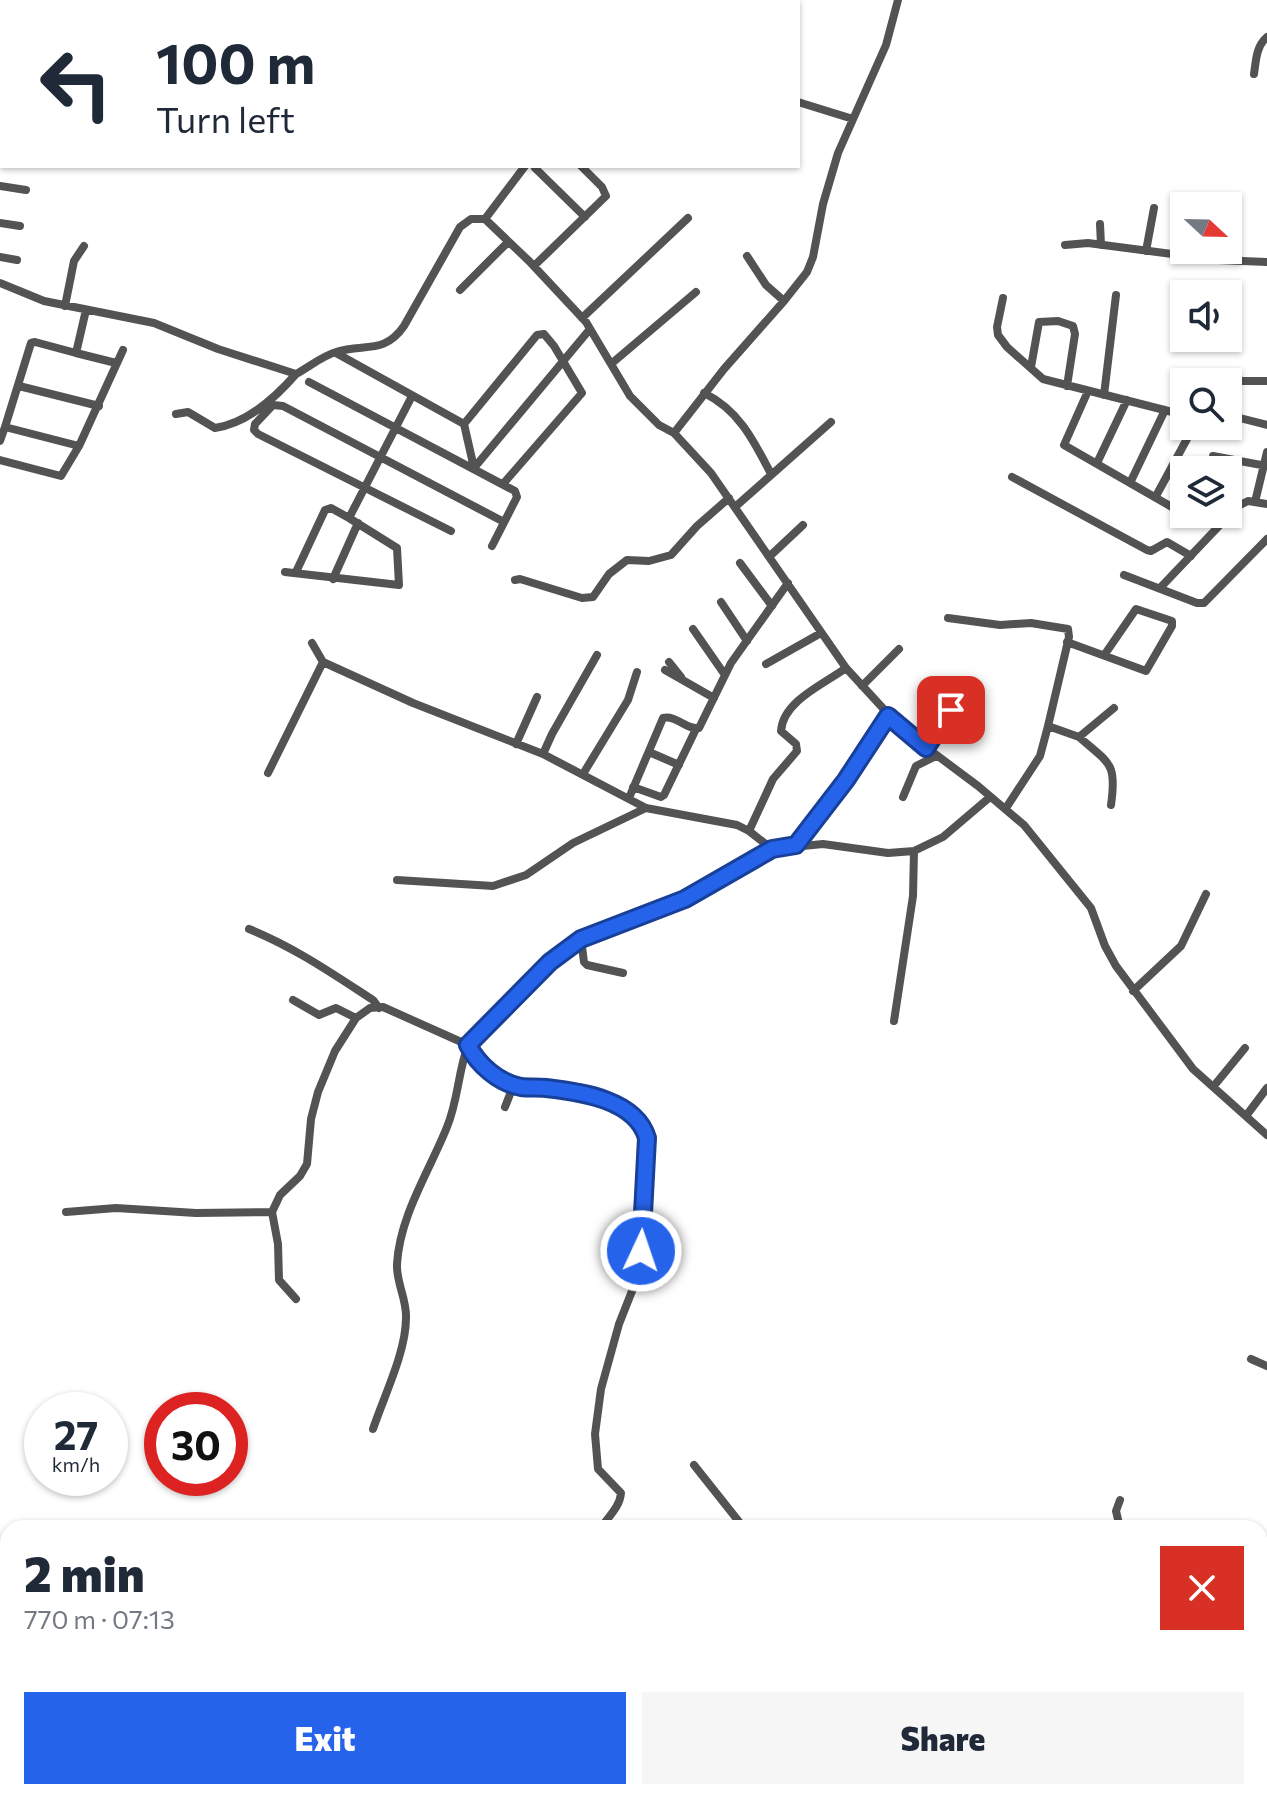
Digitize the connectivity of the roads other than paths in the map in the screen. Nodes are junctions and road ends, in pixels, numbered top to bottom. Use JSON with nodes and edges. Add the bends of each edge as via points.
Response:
{"nodes":[{"id":1,"x":898,"y":0,"type":"edge"},
{"id":2,"x":1267,"y":37,"type":"edge"},
{"id":3,"x":1254,"y":74,"type":"dead end"},
{"id":4,"x":800,"y":103,"type":"edge"},
{"id":5,"x":853,"y":119,"type":"junction"},
{"id":6,"x":523,"y":168,"type":"edge"},
{"id":7,"x":535,"y":168,"type":"edge"},
{"id":8,"x":583,"y":168,"type":"edge"},
{"id":9,"x":0,"y":186,"type":"edge"},
{"id":10,"x":26,"y":190,"type":"dead end"},
{"id":11,"x":1154,"y":208,"type":"dead end"},
{"id":12,"x":585,"y":217,"type":"junction"},
{"id":13,"x":688,"y":218,"type":"dead end"},
{"id":14,"x":485,"y":219,"type":"junction"},
{"id":15,"x":0,"y":223,"type":"edge"},
{"id":16,"x":1100,"y":224,"type":"dead end"},
{"id":17,"x":20,"y":226,"type":"dead end"},
{"id":18,"x":508,"y":242,"type":"junction"},
{"id":19,"x":1065,"y":245,"type":"dead end"},
{"id":20,"x":1101,"y":245,"type":"junction"},
{"id":21,"x":84,"y":246,"type":"dead end"},
{"id":22,"x":1146,"y":251,"type":"junction"},
{"id":23,"x":747,"y":256,"type":"dead end"},
{"id":24,"x":0,"y":257,"type":"edge"},
{"id":25,"x":17,"y":260,"type":"dead end"},
{"id":26,"x":1267,"y":262,"type":"edge"},
{"id":27,"x":534,"y":266,"type":"junction"},
{"id":28,"x":0,"y":283,"type":"edge"},
{"id":29,"x":460,"y":290,"type":"dead end"},
{"id":30,"x":696,"y":292,"type":"dead end"},
{"id":31,"x":1116,"y":295,"type":"dead end"},
{"id":32,"x":1003,"y":298,"type":"dead end"},
{"id":33,"x":784,"y":301,"type":"junction"},
{"id":34,"x":65,"y":306,"type":"junction"},
{"id":35,"x":86,"y":310,"type":"junction"},
{"id":36,"x":582,"y":318,"type":"junction"},
{"id":37,"x":590,"y":329,"type":"junction"},
{"id":38,"x":123,"y":350,"type":"dead end"},
{"id":39,"x":335,"y":352,"type":"junction"},
{"id":40,"x":76,"y":353,"type":"junction"},
{"id":41,"x":563,"y":362,"type":"junction"},
{"id":42,"x":116,"y":363,"type":"junction"},
{"id":43,"x":611,"y":364,"type":"junction"},
{"id":44,"x":1031,"y":367,"type":"junction"},
{"id":45,"x":296,"y":374,"type":"junction"},
{"id":46,"x":1242,"y":380,"type":"edge"},
{"id":47,"x":1267,"y":381,"type":"edge"},
{"id":48,"x":309,"y":382,"type":"dead end"},
{"id":49,"x":19,"y":386,"type":"junction"},
{"id":50,"x":1067,"y":386,"type":"junction"},
{"id":51,"x":1088,"y":391,"type":"junction"},
{"id":52,"x":704,"y":393,"type":"junction"},
{"id":53,"x":1104,"y":395,"type":"junction"},
{"id":54,"x":412,"y":396,"type":"junction"},
{"id":55,"x":1127,"y":400,"type":"junction"},
{"id":56,"x":99,"y":406,"type":"junction"},
{"id":57,"x":1165,"y":410,"type":"junction"},
{"id":58,"x":1170,"y":411,"type":"edge"},
{"id":59,"x":176,"y":414,"type":"dead end"},
{"id":60,"x":1242,"y":419,"type":"edge"},
{"id":61,"x":831,"y":422,"type":"dead end"},
{"id":62,"x":464,"y":424,"type":"junction"},
{"id":63,"x":1267,"y":425,"type":"edge"},
{"id":64,"x":5,"y":427,"type":"junction"},
{"id":65,"x":394,"y":428,"type":"junction"},
{"id":66,"x":674,"y":433,"type":"junction"},
{"id":67,"x":1186,"y":440,"type":"edge"},
{"id":68,"x":0,"y":441,"type":"edge"},
{"id":69,"x":79,"y":446,"type":"junction"},
{"id":70,"x":1267,"y":452,"type":"edge"},
{"id":71,"x":380,"y":458,"type":"junction"},
{"id":72,"x":0,"y":460,"type":"edge"},
{"id":73,"x":1242,"y":461,"type":"edge"},
{"id":74,"x":1097,"y":463,"type":"junction"},
{"id":75,"x":1266,"y":465,"type":"edge"},
{"id":76,"x":474,"y":468,"type":"junction"},
{"id":77,"x":771,"y":474,"type":"junction"},
{"id":78,"x":1012,"y":477,"type":"dead end"},
{"id":79,"x":1130,"y":483,"type":"junction"},
{"id":80,"x":503,"y":484,"type":"junction"},
{"id":81,"x":365,"y":487,"type":"junction"},
{"id":82,"x":1156,"y":496,"type":"junction"},
{"id":83,"x":729,"y":498,"type":"junction"},
{"id":84,"x":1255,"y":502,"type":"junction"},
{"id":85,"x":1267,"y":504,"type":"edge"},
{"id":86,"x":1170,"y":505,"type":"edge"},
{"id":87,"x":735,"y":507,"type":"junction"},
{"id":88,"x":349,"y":518,"type":"junction"},
{"id":89,"x":504,"y":522,"type":"junction"},
{"id":90,"x":358,"y":523,"type":"junction"},
{"id":91,"x":803,"y":525,"type":"dead end"},
{"id":92,"x":451,"y":531,"type":"dead end"},
{"id":93,"x":1267,"y":539,"type":"edge"},
{"id":94,"x":492,"y":546,"type":"dead end"},
{"id":95,"x":770,"y":556,"type":"junction"},
{"id":96,"x":1191,"y":556,"type":"junction"},
{"id":97,"x":740,"y":563,"type":"dead end"},
{"id":98,"x":285,"y":572,"type":"dead end"},
{"id":99,"x":296,"y":572,"type":"junction"},
{"id":100,"x":1124,"y":575,"type":"dead end"},
{"id":101,"x":333,"y":579,"type":"junction"},
{"id":102,"x":515,"y":580,"type":"dead end"},
{"id":103,"x":788,"y":583,"type":"junction"},
{"id":104,"x":1160,"y":588,"type":"junction"},
{"id":105,"x":721,"y":602,"type":"dead end"},
{"id":106,"x":772,"y":606,"type":"junction"},
{"id":107,"x":948,"y":618,"type":"dead end"},
{"id":108,"x":693,"y":629,"type":"dead end"},
{"id":109,"x":821,"y":633,"type":"junction"},
{"id":110,"x":747,"y":641,"type":"junction"},
{"id":111,"x":1067,"y":642,"type":"junction"},
{"id":112,"x":312,"y":643,"type":"dead end"},
{"id":113,"x":899,"y":649,"type":"dead end"},
{"id":114,"x":1105,"y":654,"type":"junction"},
{"id":115,"x":597,"y":655,"type":"dead end"},
{"id":116,"x":323,"y":662,"type":"junction"},
{"id":117,"x":766,"y":664,"type":"dead end"},
{"id":118,"x":667,"y":666,"type":"dead end"},
{"id":119,"x":846,"y":668,"type":"junction"},
{"id":120,"x":637,"y":672,"type":"dead end"},
{"id":121,"x":725,"y":675,"type":"junction"},
{"id":122,"x":862,"y":686,"type":"junction"},
{"id":123,"x":956,"y":693,"type":"dead end"},
{"id":124,"x":537,"y":697,"type":"dead end"},
{"id":125,"x":714,"y":698,"type":"junction"},
{"id":126,"x":1114,"y":708,"type":"dead end"},
{"id":127,"x":888,"y":716,"type":"junction"},
{"id":128,"x":1048,"y":726,"type":"junction"},
{"id":129,"x":696,"y":729,"type":"junction"},
{"id":130,"x":1079,"y":737,"type":"junction"},
{"id":131,"x":516,"y":744,"type":"junction"},
{"id":132,"x":926,"y":748,"type":"junction"},
{"id":133,"x":649,"y":752,"type":"junction"},
{"id":134,"x":543,"y":754,"type":"junction"},
{"id":135,"x":936,"y":756,"type":"junction"},
{"id":136,"x":679,"y":765,"type":"junction"},
{"id":137,"x":268,"y":773,"type":"dead end"},
{"id":138,"x":583,"y":774,"type":"junction"},
{"id":139,"x":633,"y":787,"type":"junction"},
{"id":140,"x":903,"y":797,"type":"dead end"},
{"id":141,"x":990,"y":797,"type":"junction"},
{"id":142,"x":629,"y":798,"type":"junction"},
{"id":143,"x":1111,"y":805,"type":"dead end"},
{"id":144,"x":646,"y":808,"type":"junction"},
{"id":145,"x":1006,"y":808,"type":"junction"},
{"id":146,"x":749,"y":831,"type":"junction"},
{"id":147,"x":796,"y":845,"type":"junction"},
{"id":148,"x":772,"y":849,"type":"junction"},
{"id":149,"x":914,"y":851,"type":"junction"},
{"id":150,"x":397,"y":880,"type":"dead end"},
{"id":151,"x":1206,"y":894,"type":"dead end"},
{"id":152,"x":249,"y":929,"type":"dead end"},
{"id":153,"x":581,"y":939,"type":"junction"},
{"id":154,"x":623,"y":973,"type":"dead end"},
{"id":155,"x":1133,"y":991,"type":"junction"},
{"id":156,"x":293,"y":1000,"type":"dead end"},
{"id":157,"x":379,"y":1008,"type":"junction"},
{"id":158,"x":356,"y":1018,"type":"junction"},
{"id":159,"x":894,"y":1021,"type":"dead end"},
{"id":160,"x":468,"y":1045,"type":"junction"},
{"id":161,"x":1245,"y":1048,"type":"dead end"},
{"id":162,"x":514,"y":1084,"type":"junction"},
{"id":163,"x":1213,"y":1087,"type":"junction"},
{"id":164,"x":1267,"y":1088,"type":"edge"},
{"id":165,"x":505,"y":1107,"type":"dead end"},
{"id":166,"x":1246,"y":1116,"type":"junction"},
{"id":167,"x":1267,"y":1135,"type":"edge"},
{"id":168,"x":66,"y":1212,"type":"dead end"},
{"id":169,"x":272,"y":1212,"type":"junction"},
{"id":170,"x":296,"y":1299,"type":"dead end"},
{"id":171,"x":1251,"y":1359,"type":"dead end"},
{"id":172,"x":1267,"y":1366,"type":"edge"},
{"id":173,"x":373,"y":1429,"type":"dead end"},
{"id":174,"x":694,"y":1465,"type":"dead end"},
{"id":175,"x":1120,"y":1500,"type":"dead end"},
{"id":176,"x":607,"y":1520,"type":"edge"},
{"id":177,"x":738,"y":1520,"type":"edge"},
{"id":178,"x":1119,"y":1520,"type":"edge"}],
"edges":[{"from":1,"to":5,"type":"street","via":[[886,45]]},
{"from":2,"to":3,"type":"street","via":[[1257,52]]},
{"from":4,"to":5,"type":"street"},
{"from":5,"to":33,"type":"street","via":[[829,181],[813,257]]},
{"from":6,"to":14,"type":"street"},
{"from":7,"to":12,"type":"street"},
{"from":8,"to":12,"type":"street","via":[[606,191]]},
{"from":9,"to":10,"type":"street"},
{"from":11,"to":22,"type":"street"},
{"from":12,"to":27,"type":"street"},
{"from":13,"to":36,"type":"street"},
{"from":14,"to":18,"type":"street"},
{"from":14,"to":39,"type":"street","via":[[471,219],[460,227],[392,340]]},
{"from":15,"to":17,"type":"street"},
{"from":16,"to":20,"type":"street"},
{"from":18,"to":27,"type":"street"},
{"from":18,"to":29,"type":"street"},
{"from":19,"to":20,"type":"street"},
{"from":20,"to":22,"type":"street"},
{"from":21,"to":34,"type":"street","via":[[74,261]]},
{"from":22,"to":26,"type":"street"},
{"from":23,"to":33,"type":"street"},
{"from":24,"to":25,"type":"street"},
{"from":27,"to":36,"type":"street"},
{"from":28,"to":34,"type":"street"},
{"from":30,"to":43,"type":"street"},
{"from":31,"to":53,"type":"street"},
{"from":32,"to":44,"type":"street","via":[[998,335]]},
{"from":33,"to":52,"type":"street"},
{"from":34,"to":35,"type":"street"},
{"from":35,"to":40,"type":"street"},
{"from":35,"to":45,"type":"street","via":[[154,323]]},
{"from":36,"to":37,"type":"street"},
{"from":37,"to":41,"type":"street"},
{"from":37,"to":43,"type":"street"},
{"from":38,"to":42,"type":"street"},
{"from":39,"to":45,"type":"street"},
{"from":39,"to":54,"type":"street"},
{"from":40,"to":42,"type":"street"},
{"from":40,"to":49,"type":"street","via":[[31,343]]},
{"from":41,"to":62,"type":"street","via":[[546,335],[539,334]]},
{"from":41,"to":76,"type":"street"},
{"from":41,"to":80,"type":"street","via":[[582,393]]},
{"from":42,"to":56,"type":"street"},
{"from":43,"to":66,"type":"street","via":[[630,396]]},
{"from":44,"to":50,"type":"street","via":[[1043,379]]},
{"from":44,"to":50,"type":"street","via":[[1039,322],[1073,326]]},
{"from":45,"to":59,"type":"street","via":[[276,396],[232,424],[215,428],[188,412]]},
{"from":46,"to":47,"type":"street"},
{"from":48,"to":65,"type":"street"},
{"from":49,"to":56,"type":"street"},
{"from":49,"to":64,"type":"street"},
{"from":50,"to":51,"type":"street"},
{"from":51,"to":53,"type":"street"},
{"from":51,"to":74,"type":"street","via":[[1063,443]]},
{"from":52,"to":66,"type":"street"},
{"from":52,"to":77,"type":"street","via":[[731,410]]},
{"from":53,"to":55,"type":"street"},
{"from":54,"to":62,"type":"street"},
{"from":54,"to":65,"type":"street"},
{"from":55,"to":57,"type":"street"},
{"from":55,"to":74,"type":"street"},
{"from":56,"to":69,"type":"street"},
{"from":57,"to":58,"type":"street"},
{"from":57,"to":79,"type":"street"},
{"from":60,"to":63,"type":"street"},
{"from":61,"to":77,"type":"street"},
{"from":62,"to":76,"type":"street"},
{"from":64,"to":68,"type":"street"},
{"from":64,"to":69,"type":"street"},
{"from":65,"to":71,"type":"street"},
{"from":65,"to":76,"type":"street"},
{"from":66,"to":83,"type":"street"},
{"from":67,"to":82,"type":"street"},
{"from":69,"to":72,"type":"street","via":[[61,476]]},
{"from":70,"to":75,"type":"street"},
{"from":71,"to":81,"type":"street"},
{"from":71,"to":81,"type":"street","via":[[279,404],[255,424],[258,434]]},
{"from":71,"to":89,"type":"street"},
{"from":73,"to":75,"type":"street"},
{"from":74,"to":79,"type":"street"},
{"from":75,"to":84,"type":"street"},
{"from":76,"to":80,"type":"street"},
{"from":77,"to":87,"type":"street"},
{"from":78,"to":96,"type":"street","via":[[1147,550],[1167,542]]},
{"from":79,"to":82,"type":"street"},
{"from":80,"to":89,"type":"street","via":[[517,495]]},
{"from":81,"to":88,"type":"street"},
{"from":81,"to":92,"type":"street"},
{"from":82,"to":86,"type":"street"},
{"from":83,"to":87,"type":"street"},
{"from":83,"to":102,"type":"street","via":[[671,555],[627,560],[593,597]]},
{"from":84,"to":85,"type":"street"},
{"from":84,"to":96,"type":"street","via":[[1238,506]]},
{"from":87,"to":95,"type":"street"},
{"from":88,"to":90,"type":"street"},
{"from":88,"to":99,"type":"street","via":[[326,508]]},
{"from":89,"to":94,"type":"street"},
{"from":90,"to":101,"type":"street"},
{"from":90,"to":101,"type":"street","via":[[397,548],[400,585]]},
{"from":91,"to":95,"type":"street"},
{"from":93,"to":104,"type":"street","via":[[1204,603]]},
{"from":95,"to":103,"type":"street"},
{"from":96,"to":104,"type":"street"},
{"from":97,"to":106,"type":"street"},
{"from":98,"to":99,"type":"street"},
{"from":99,"to":101,"type":"street"},
{"from":100,"to":104,"type":"street"},
{"from":103,"to":106,"type":"street"},
{"from":103,"to":109,"type":"street"},
{"from":105,"to":110,"type":"street"},
{"from":106,"to":110,"type":"street"},
{"from":107,"to":111,"type":"street","via":[[1064,627]]},
{"from":108,"to":121,"type":"street"},
{"from":109,"to":117,"type":"street"},
{"from":109,"to":119,"type":"street"},
{"from":110,"to":121,"type":"street"},
{"from":111,"to":114,"type":"street"},
{"from":111,"to":128,"type":"street"},
{"from":112,"to":116,"type":"street"},
{"from":113,"to":122,"type":"street"},
{"from":114,"to":114,"type":"street","via":[[1136,609],[1172,621],[1146,671]]},
{"from":115,"to":134,"type":"street"},
{"from":116,"to":131,"type":"street"},
{"from":116,"to":137,"type":"street"},
{"from":118,"to":125,"type":"street","via":[[686,684]]},
{"from":119,"to":122,"type":"street"},
{"from":119,"to":146,"type":"street","via":[[784,716],[781,731],[798,749],[773,779]]},
{"from":120,"to":138,"type":"street","via":[[628,700]]},
{"from":121,"to":125,"type":"street"},
{"from":122,"to":127,"type":"street"},
{"from":123,"to":132,"type":"street"},
{"from":124,"to":131,"type":"street"},
{"from":125,"to":129,"type":"street"},
{"from":126,"to":130,"type":"street"},
{"from":127,"to":132,"type":"street"},
{"from":127,"to":147,"type":"street"},
{"from":128,"to":130,"type":"street"},
{"from":128,"to":145,"type":"street","via":[[1040,756]]},
{"from":129,"to":133,"type":"street","via":[[663,718]]},
{"from":129,"to":136,"type":"street"},
{"from":130,"to":143,"type":"street","via":[[1112,769]]},
{"from":131,"to":134,"type":"street"},
{"from":132,"to":135,"type":"street"},
{"from":133,"to":136,"type":"street"},
{"from":133,"to":139,"type":"street"},
{"from":134,"to":138,"type":"street"},
{"from":135,"to":140,"type":"street","via":[[916,766]]},
{"from":135,"to":141,"type":"street"},
{"from":136,"to":139,"type":"street","via":[[661,797]]},
{"from":138,"to":142,"type":"street"},
{"from":139,"to":142,"type":"street"},
{"from":141,"to":145,"type":"street"},
{"from":141,"to":149,"type":"street","via":[[943,837]]},
{"from":142,"to":144,"type":"street"},
{"from":144,"to":146,"type":"street"},
{"from":144,"to":150,"type":"street","via":[[573,843],[526,875],[493,886]]},
{"from":145,"to":155,"type":"street","via":[[1091,908],[1105,946]]},
{"from":146,"to":148,"type":"street"},
{"from":147,"to":148,"type":"street"},
{"from":147,"to":149,"type":"street"},
{"from":148,"to":153,"type":"street","via":[[685,899]]},
{"from":149,"to":159,"type":"street","via":[[913,896]]},
{"from":151,"to":155,"type":"street","via":[[1181,946]]},
{"from":152,"to":157,"type":"street","via":[[317,963]]},
{"from":153,"to":154,"type":"street","via":[[587,965]]},
{"from":153,"to":160,"type":"street","via":[[550,962]]},
{"from":155,"to":163,"type":"street"},
{"from":156,"to":158,"type":"street","via":[[319,1015],[336,1008]]},
{"from":157,"to":158,"type":"street"},
{"from":157,"to":160,"type":"street"},
{"from":158,"to":169,"type":"street","via":[[318,1092],[307,1164]]},
{"from":160,"to":162,"type":"street","via":[[489,1071]]},
{"from":160,"to":173,"type":"street","via":[[456,1101],[402,1238],[396,1266],[406,1318]]},
{"from":161,"to":163,"type":"street"},
{"from":162,"to":165,"type":"street"},
{"from":162,"to":176,"type":"street","via":[[582,1094],[625,1108],[643,1123],[647,1138],[636,1281],[601,1389],[595,1434],[598,1469],[621,1493]]},
{"from":163,"to":166,"type":"street"},
{"from":164,"to":166,"type":"street"},
{"from":166,"to":167,"type":"street"},
{"from":168,"to":169,"type":"street"},
{"from":169,"to":170,"type":"street","via":[[279,1280]]},
{"from":171,"to":172,"type":"street"},
{"from":174,"to":177,"type":"street"},
{"from":175,"to":178,"type":"street"}]}
